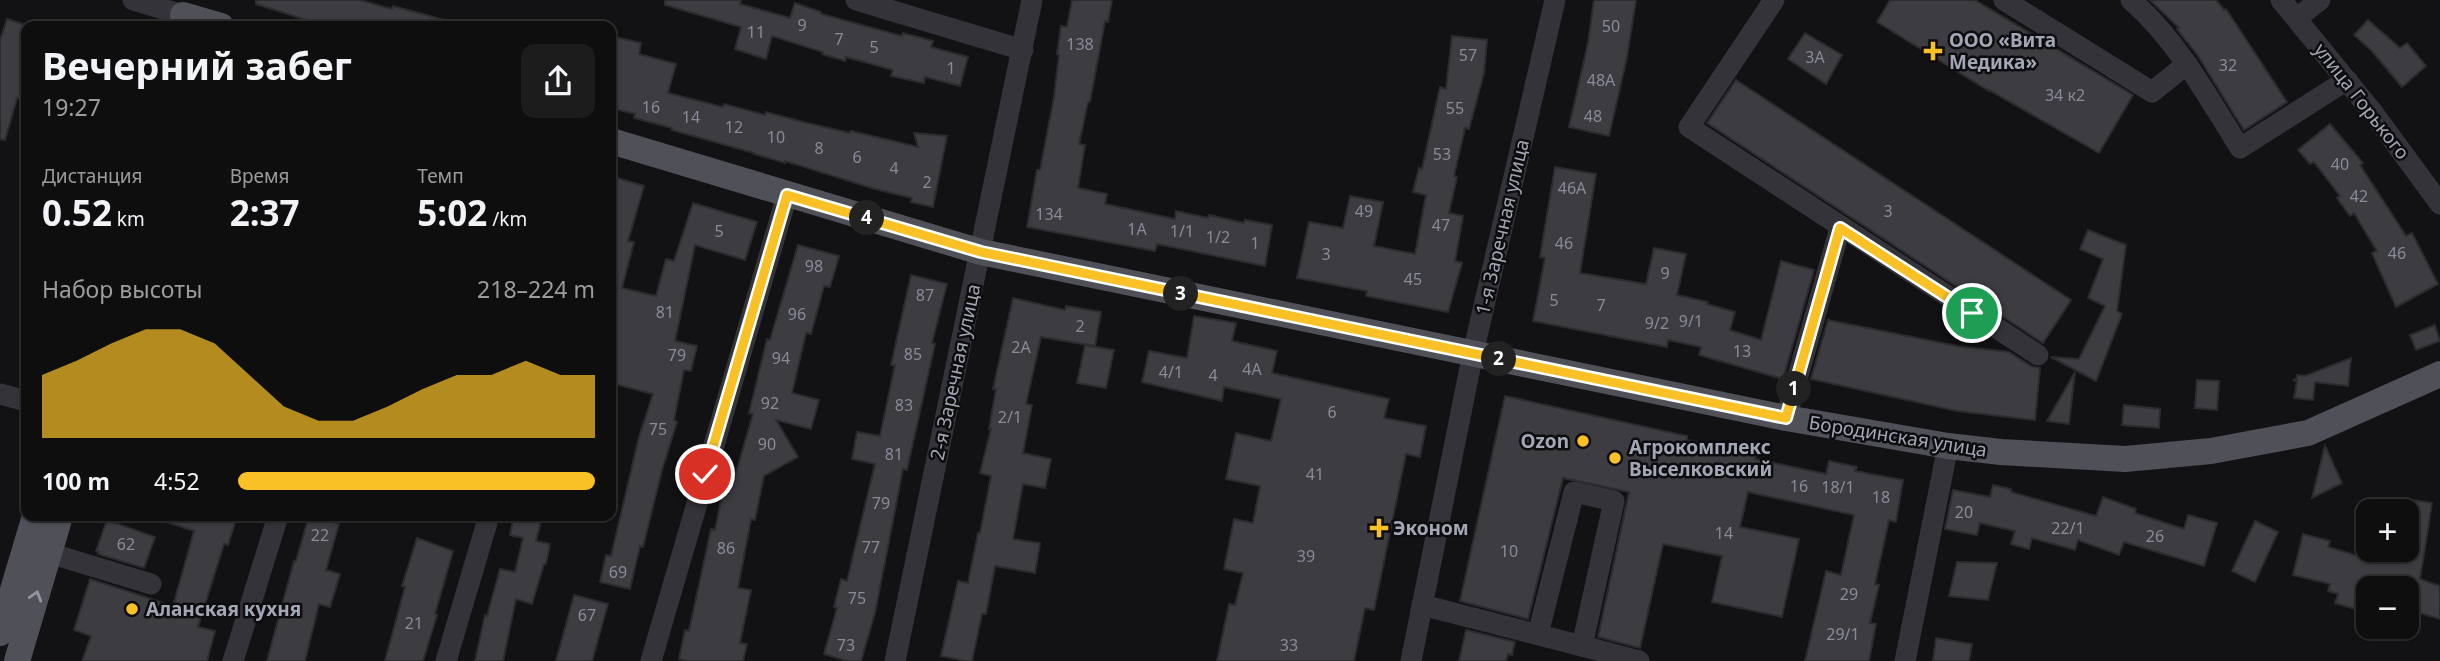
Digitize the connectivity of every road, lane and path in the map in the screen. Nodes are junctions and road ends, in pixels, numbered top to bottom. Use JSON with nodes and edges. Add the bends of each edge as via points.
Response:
{"nodes":[{"id":1,"x":133,"y":0,"type":"edge"},
{"id":2,"x":856,"y":0,"type":"edge"},
{"id":3,"x":1032,"y":0,"type":"edge"},
{"id":4,"x":1555,"y":0,"type":"edge"},
{"id":5,"x":1774,"y":0,"type":"edge"},
{"id":6,"x":2004,"y":0,"type":"edge"},
{"id":7,"x":2131,"y":0,"type":"edge"},
{"id":8,"x":2281,"y":0,"type":"edge"},
{"id":9,"x":2320,"y":0,"type":"edge"},
{"id":10,"x":183,"y":14,"type":"edge"},
{"id":11,"x":2297,"y":18,"type":"junction"},
{"id":12,"x":214,"y":19,"type":"edge"},
{"id":13,"x":1023,"y":50,"type":"junction"},
{"id":14,"x":2187,"y":64,"type":"junction"},
{"id":15,"x":2347,"y":80,"type":"junction"},
{"id":16,"x":616,"y":143,"type":"edge"},
{"id":17,"x":787,"y":195,"type":"junction"},
{"id":18,"x":2440,"y":204,"type":"edge"},
{"id":19,"x":1840,"y":228,"type":"junction"},
{"id":20,"x":981,"y":252,"type":"junction"},
{"id":21,"x":1473,"y":354,"type":"junction"},
{"id":22,"x":2038,"y":355,"type":"dead end"},
{"id":23,"x":2440,"y":374,"type":"edge"},
{"id":24,"x":0,"y":394,"type":"edge"},
{"id":25,"x":21,"y":400,"type":"edge"},
{"id":26,"x":1786,"y":418,"type":"junction"},
{"id":27,"x":1948,"y":446,"type":"junction"},
{"id":28,"x":34,"y":521,"type":"edge"},
{"id":29,"x":58,"y":521,"type":"edge"},
{"id":30,"x":276,"y":521,"type":"edge"},
{"id":31,"x":488,"y":521,"type":"edge"},
{"id":32,"x":48,"y":554,"type":"junction"},
{"id":33,"x":150,"y":584,"type":"dead end"},
{"id":34,"x":1422,"y":605,"type":"junction"},
{"id":35,"x":0,"y":633,"type":"edge"},
{"id":36,"x":1538,"y":634,"type":"junction"},
{"id":37,"x":1582,"y":646,"type":"junction"},
{"id":38,"x":16,"y":661,"type":"edge"},
{"id":39,"x":233,"y":661,"type":"edge"},
{"id":40,"x":446,"y":661,"type":"edge"},
{"id":41,"x":651,"y":661,"type":"edge"},
{"id":42,"x":895,"y":661,"type":"edge"},
{"id":43,"x":1411,"y":661,"type":"edge"},
{"id":44,"x":1639,"y":661,"type":"edge"},
{"id":45,"x":1905,"y":661,"type":"edge"}],
"edges":[{"from":1,"to":10,"type":"street"},
{"from":2,"to":13,"type":"street"},
{"from":3,"to":13,"type":"street","name":"2-я Заречная улица"},
{"from":4,"to":21,"type":"street","name":"1-я Заречная улица"},
{"from":5,"to":19,"type":"street","via":[[1689,127]]},
{"from":6,"to":14,"type":"street","via":[[2152,92]]},
{"from":7,"to":14,"type":"street"},
{"from":8,"to":11,"type":"street","name":"улица Горького"},
{"from":9,"to":11,"type":"street"},
{"from":10,"to":12,"type":"main road"},
{"from":11,"to":15,"type":"street","name":"улица Горького"},
{"from":13,"to":20,"type":"street","name":"2-я Заречная улица"},
{"from":14,"to":15,"type":"street","via":[[2240,148]]},
{"from":15,"to":18,"type":"street","name":"улица Горького"},
{"from":16,"to":17,"type":"main road","name":"Бородинская улица"},
{"from":17,"to":20,"type":"main road","name":"Бородинская улица"},
{"from":17,"to":41,"type":"street"},
{"from":19,"to":22,"type":"street"},
{"from":19,"to":26,"type":"street"},
{"from":20,"to":21,"type":"main road","name":"Бородинская улица"},
{"from":20,"to":42,"type":"street","name":"2-я Заречная улица"},
{"from":21,"to":26,"type":"main road","name":"Бородинская улица"},
{"from":21,"to":34,"type":"street","name":"1-я Заречная улица"},
{"from":23,"to":27,"type":"main road","name":"Бородинская улица","via":[[2308,433],[2211,451],[2125,459]]},
{"from":24,"to":25,"type":"street"},
{"from":26,"to":27,"type":"main road","name":"Бородинская улица"},
{"from":27,"to":45,"type":"street"},
{"from":28,"to":35,"type":"main road"},
{"from":29,"to":32,"type":"main road"},
{"from":30,"to":39,"type":"street"},
{"from":31,"to":40,"type":"street"},
{"from":32,"to":33,"type":"street"},
{"from":38,"to":32,"type":"main road","one_way":true},
{"from":34,"to":36,"type":"street"},
{"from":34,"to":43,"type":"street","name":"1-я Заречная улица"},
{"from":36,"to":37,"type":"street"},
{"from":36,"to":37,"type":"street","via":[[1574,492],[1614,501]]},
{"from":37,"to":44,"type":"street"}]}
